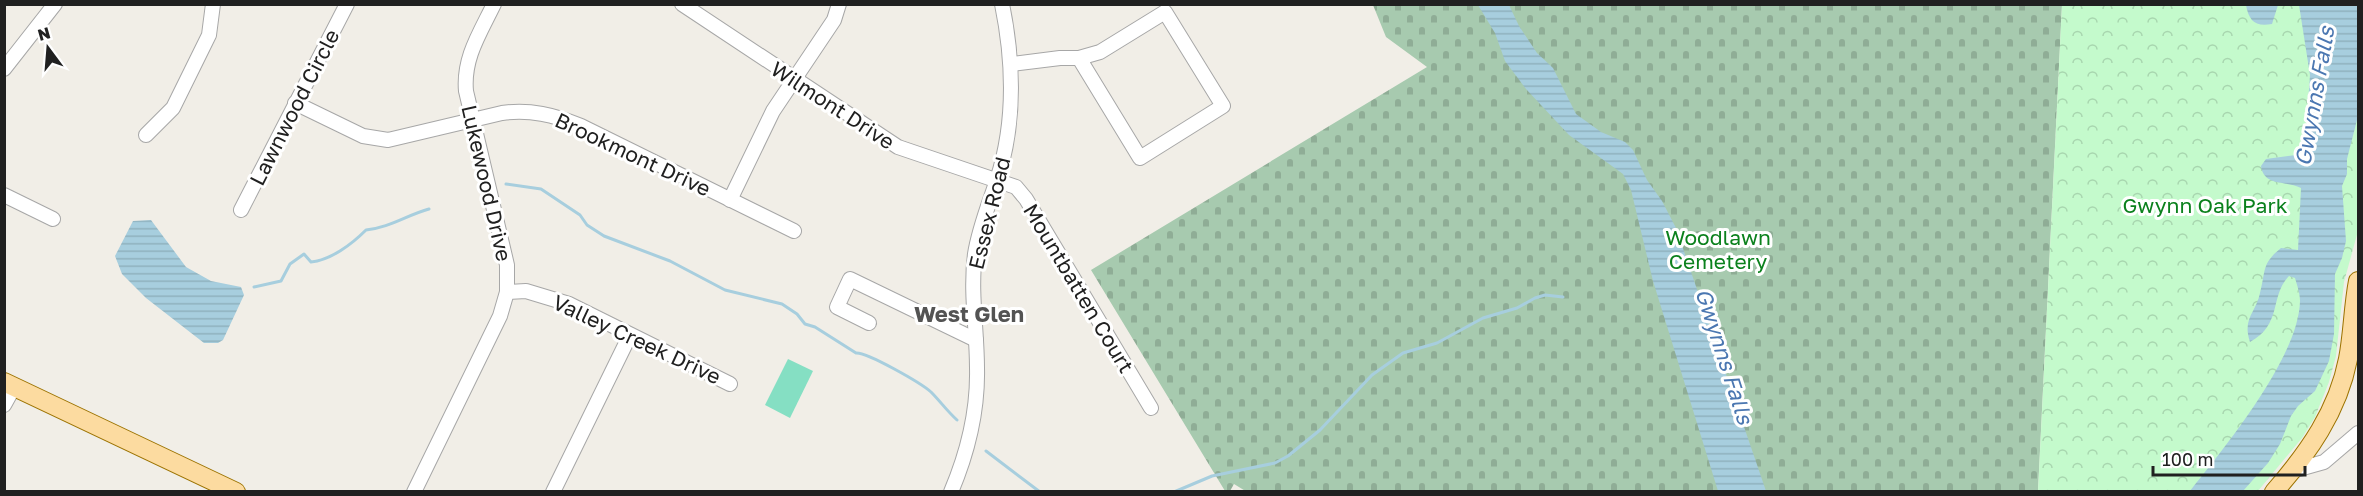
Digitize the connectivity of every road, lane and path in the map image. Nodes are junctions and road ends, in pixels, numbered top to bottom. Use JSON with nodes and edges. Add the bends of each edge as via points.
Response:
{"nodes":[{"id":1,"x":55,"y":4,"type":"edge"},
{"id":2,"x":213,"y":4,"type":"edge"},
{"id":3,"x":347,"y":4,"type":"edge"},
{"id":4,"x":494,"y":4,"type":"edge"},
{"id":5,"x":682,"y":4,"type":"edge"},
{"id":6,"x":839,"y":4,"type":"edge"},
{"id":7,"x":1002,"y":4,"type":"edge"},
{"id":8,"x":1079,"y":58,"type":"junction"},
{"id":9,"x":6,"y":63,"type":"edge"},
{"id":10,"x":1012,"y":64,"type":"junction"},
{"id":11,"x":793,"y":80,"type":"junction"},
{"id":12,"x":295,"y":103,"type":"junction"},
{"id":13,"x":473,"y":120,"type":"junction"},
{"id":14,"x":146,"y":135,"type":"dead end"},
{"id":15,"x":997,"y":180,"type":"junction"},
{"id":16,"x":4,"y":195,"type":"edge"},
{"id":17,"x":730,"y":200,"type":"junction"},
{"id":18,"x":241,"y":210,"type":"dead end"},
{"id":19,"x":53,"y":219,"type":"dead end"},
{"id":20,"x":794,"y":231,"type":"dead end"},
{"id":21,"x":2358,"y":281,"type":"edge"},
{"id":22,"x":507,"y":292,"type":"junction"},
{"id":23,"x":869,"y":323,"type":"dead end"},
{"id":24,"x":630,"y":335,"type":"junction"},
{"id":25,"x":976,"y":340,"type":"junction"},
{"id":26,"x":9,"y":384,"type":"edge"},
{"id":27,"x":730,"y":384,"type":"dead end"},
{"id":28,"x":4,"y":405,"type":"edge"},
{"id":29,"x":1151,"y":408,"type":"dead end"},
{"id":30,"x":2358,"y":433,"type":"edge"},
{"id":31,"x":2292,"y":471,"type":"junction"},
{"id":32,"x":236,"y":492,"type":"edge"},
{"id":33,"x":414,"y":492,"type":"edge"},
{"id":34,"x":553,"y":492,"type":"edge"},
{"id":35,"x":951,"y":492,"type":"edge"},
{"id":36,"x":2274,"y":492,"type":"edge"}],
"edges":[{"from":1,"to":9,"type":"street"},
{"from":2,"to":14,"type":"street","via":[[209,35],[173,108]]},
{"from":3,"to":12,"type":"street","name":"Lawnwood Circle"},
{"from":4,"to":13,"type":"street","name":"Lukewood Drive","via":[[466,63],[466,91]]},
{"from":5,"to":11,"type":"street","name":"Wilmont Drive"},
{"from":6,"to":11,"type":"street","via":[[834,20]]},
{"from":7,"to":10,"type":"street","name":"Essex Road"},
{"from":8,"to":8,"type":"street","via":[[1140,158],[1224,106],[1165,12],[1100,52]]},
{"from":8,"to":10,"type":"street"},
{"from":10,"to":15,"type":"street","name":"Essex Road","via":[[1009,126]]},
{"from":11,"to":15,"type":"street","name":"Wilmont Drive","via":[[898,147]]},
{"from":11,"to":17,"type":"street","via":[[773,111]]},
{"from":12,"to":13,"type":"street","name":"Brookmont Drive","via":[[376,139],[402,138]]},
{"from":12,"to":18,"type":"street","name":"Lawnwood Circle"},
{"from":13,"to":17,"type":"street","name":"Brookmont Drive","via":[[518,111],[552,115]]},
{"from":13,"to":22,"type":"street","name":"Lukewood Drive","via":[[504,247]]},
{"from":15,"to":25,"type":"street","name":"Essex Road","via":[[975,254]]},
{"from":15,"to":29,"type":"street","name":"Mountbatten Court","via":[[1022,192]]},
{"from":16,"to":19,"type":"street"},
{"from":17,"to":20,"type":"street","name":"Brookmont Drive"},
{"from":21,"to":31,"type":"main road","via":[[2342,384],[2325,423]]},
{"from":22,"to":24,"type":"street","name":"Valley Creek Drive","via":[[526,291],[561,301]]},
{"from":22,"to":33,"type":"street","name":"Lukewood Drive","via":[[500,316]]},
{"from":23,"to":25,"type":"street","via":[[837,307],[850,279]]},
{"from":24,"to":27,"type":"street","name":"Valley Creek Drive"},
{"from":24,"to":34,"type":"street"},
{"from":25,"to":35,"type":"street","name":"Essex Road","via":[[973,421]]},
{"from":26,"to":28,"type":"street"},
{"from":26,"to":32,"type":"main road"},
{"from":30,"to":31,"type":"street","via":[[2324,462]]},
{"from":31,"to":36,"type":"main road"}]}
